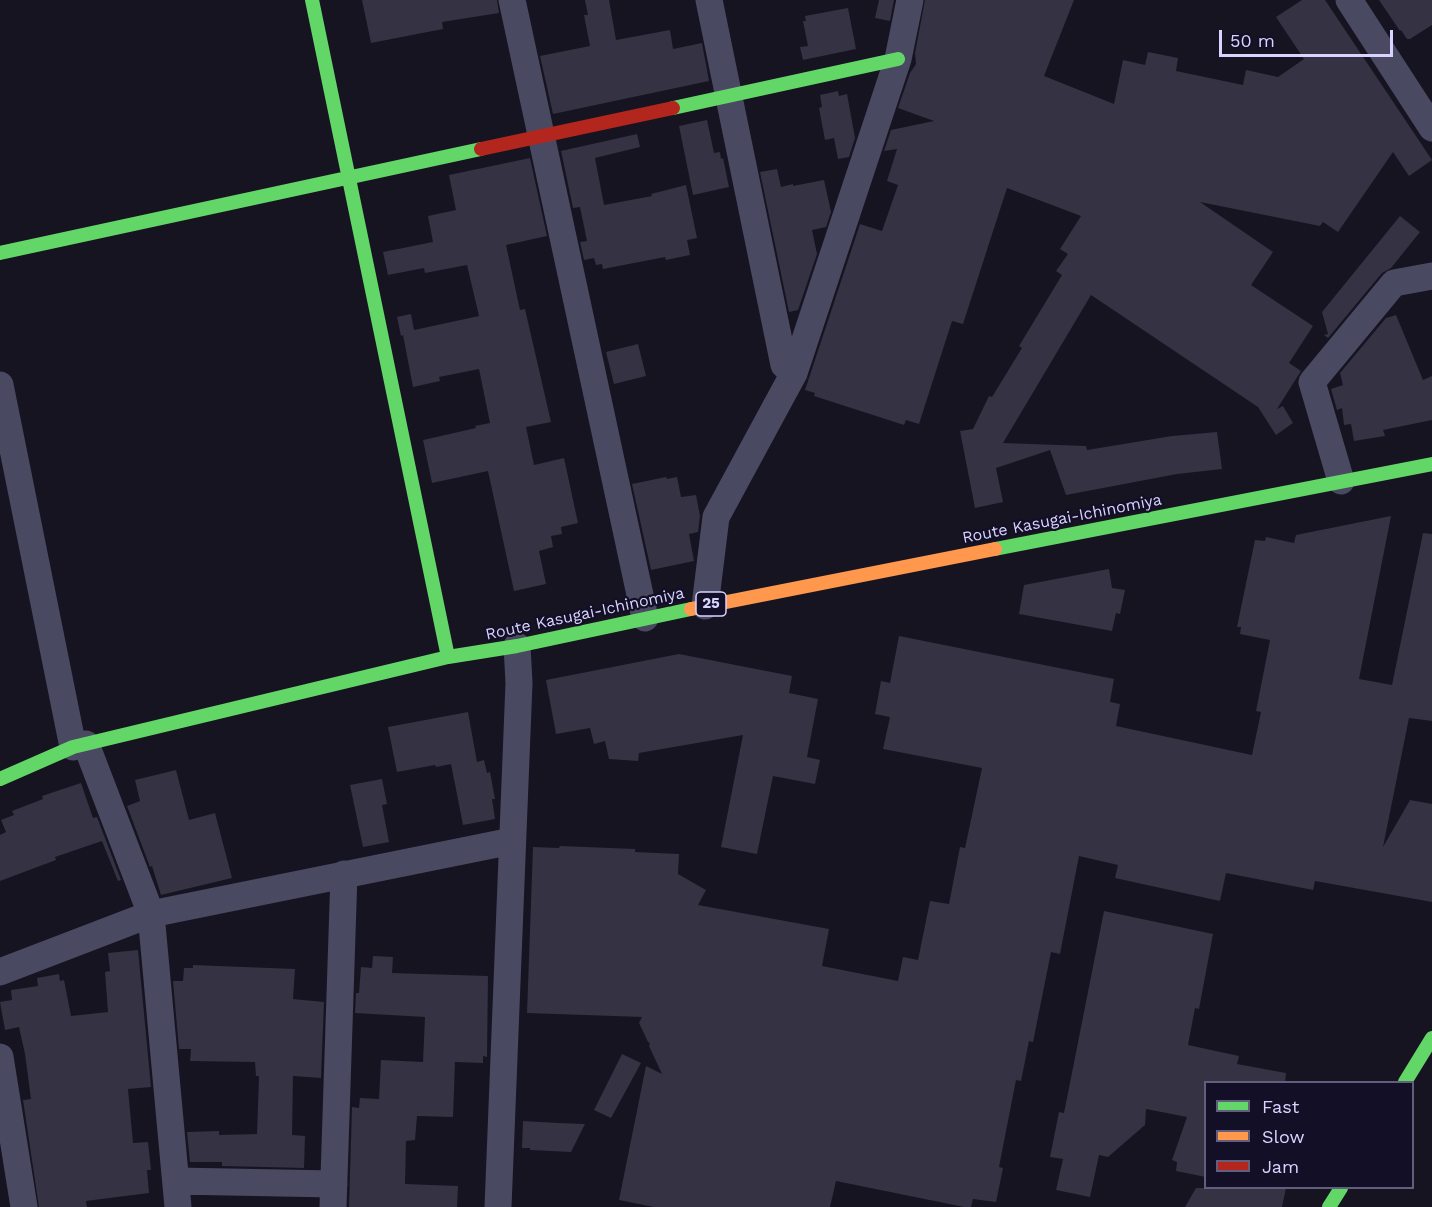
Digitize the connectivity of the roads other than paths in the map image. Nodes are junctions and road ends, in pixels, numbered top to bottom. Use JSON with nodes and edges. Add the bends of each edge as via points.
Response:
{"nodes":[{"id":1,"x":312,"y":0,"type":"edge"},
{"id":2,"x":512,"y":0,"type":"edge"},
{"id":3,"x":709,"y":0,"type":"edge"},
{"id":4,"x":910,"y":0,"type":"edge"},
{"id":5,"x":1349,"y":0,"type":"edge"},
{"id":6,"x":898,"y":59,"type":"junction"},
{"id":7,"x":728,"y":96,"type":"junction"},
{"id":8,"x":1432,"y":128,"type":"edge"},
{"id":9,"x":541,"y":135,"type":"junction"},
{"id":10,"x":350,"y":177,"type":"junction"},
{"id":11,"x":0,"y":253,"type":"edge"},
{"id":12,"x":1432,"y":276,"type":"edge"},
{"id":13,"x":794,"y":373,"type":"junction"},
{"id":14,"x":0,"y":385,"type":"edge"},
{"id":15,"x":1432,"y":464,"type":"edge"},
{"id":16,"x":1341,"y":480,"type":"junction"},
{"id":17,"x":705,"y":606,"type":"junction"},
{"id":18,"x":645,"y":618,"type":"junction"},
{"id":19,"x":517,"y":646,"type":"junction"},
{"id":20,"x":448,"y":657,"type":"junction"},
{"id":21,"x":80,"y":745,"type":"junction"},
{"id":22,"x":0,"y":779,"type":"edge"},
{"id":23,"x":512,"y":841,"type":"junction"},
{"id":24,"x":344,"y":874,"type":"junction"},
{"id":25,"x":152,"y":914,"type":"junction"},
{"id":26,"x":0,"y":972,"type":"edge"},
{"id":27,"x":1432,"y":1038,"type":"edge"},
{"id":28,"x":0,"y":1057,"type":"edge"},
{"id":29,"x":1406,"y":1081,"type":"edge"},
{"id":30,"x":176,"y":1180,"type":"junction"},
{"id":31,"x":1340,"y":1189,"type":"edge"},
{"id":32,"x":334,"y":1196,"type":"edge"},
{"id":33,"x":24,"y":1207,"type":"edge"},
{"id":34,"x":178,"y":1207,"type":"edge"},
{"id":35,"x":498,"y":1207,"type":"edge"},
{"id":36,"x":1329,"y":1207,"type":"edge"}],
"edges":[{"from":1,"to":10,"type":"street"},
{"from":2,"to":9,"type":"street"},
{"from":3,"to":7,"type":"street"},
{"from":4,"to":6,"type":"street"},
{"from":5,"to":8,"type":"street"},
{"from":6,"to":7,"type":"street"},
{"from":6,"to":13,"type":"street"},
{"from":7,"to":9,"type":"street"},
{"from":7,"to":13,"type":"street","via":[[784,364]]},
{"from":9,"to":10,"type":"street"},
{"from":9,"to":18,"type":"street"},
{"from":10,"to":11,"type":"street"},
{"from":10,"to":20,"type":"street"},
{"from":12,"to":16,"type":"street","via":[[1394,283],[1312,382]]},
{"from":13,"to":17,"type":"street","via":[[716,517]]},
{"from":14,"to":21,"type":"street"},
{"from":15,"to":16,"type":"street","name":"Route Kasugai-Ichinomiya","number":"25"},
{"from":16,"to":17,"type":"street","name":"Route Kasugai-Ichinomiya","number":"25"},
{"from":17,"to":18,"type":"street","name":"Route Kasugai-Ichinomiya","number":"25"},
{"from":18,"to":19,"type":"street","name":"Route Kasugai-Ichinomiya","number":"25"},
{"from":19,"to":20,"type":"street","name":"Route Kasugai-Ichinomiya","number":"25"},
{"from":19,"to":23,"type":"street"},
{"from":20,"to":21,"type":"street","name":"Route Kasugai-Ichinomiya","number":"25"},
{"from":21,"to":22,"type":"street","name":"Route Kasugai-Ichinomiya","number":"25"},
{"from":21,"to":25,"type":"street"},
{"from":23,"to":24,"type":"street"},
{"from":23,"to":35,"type":"street"},
{"from":24,"to":25,"type":"street"},
{"from":24,"to":32,"type":"street"},
{"from":25,"to":26,"type":"street"},
{"from":25,"to":30,"type":"street"},
{"from":27,"to":29,"type":"street"},
{"from":28,"to":33,"type":"street"},
{"from":30,"to":32,"type":"street"},
{"from":30,"to":34,"type":"street"},
{"from":31,"to":36,"type":"street"}]}
